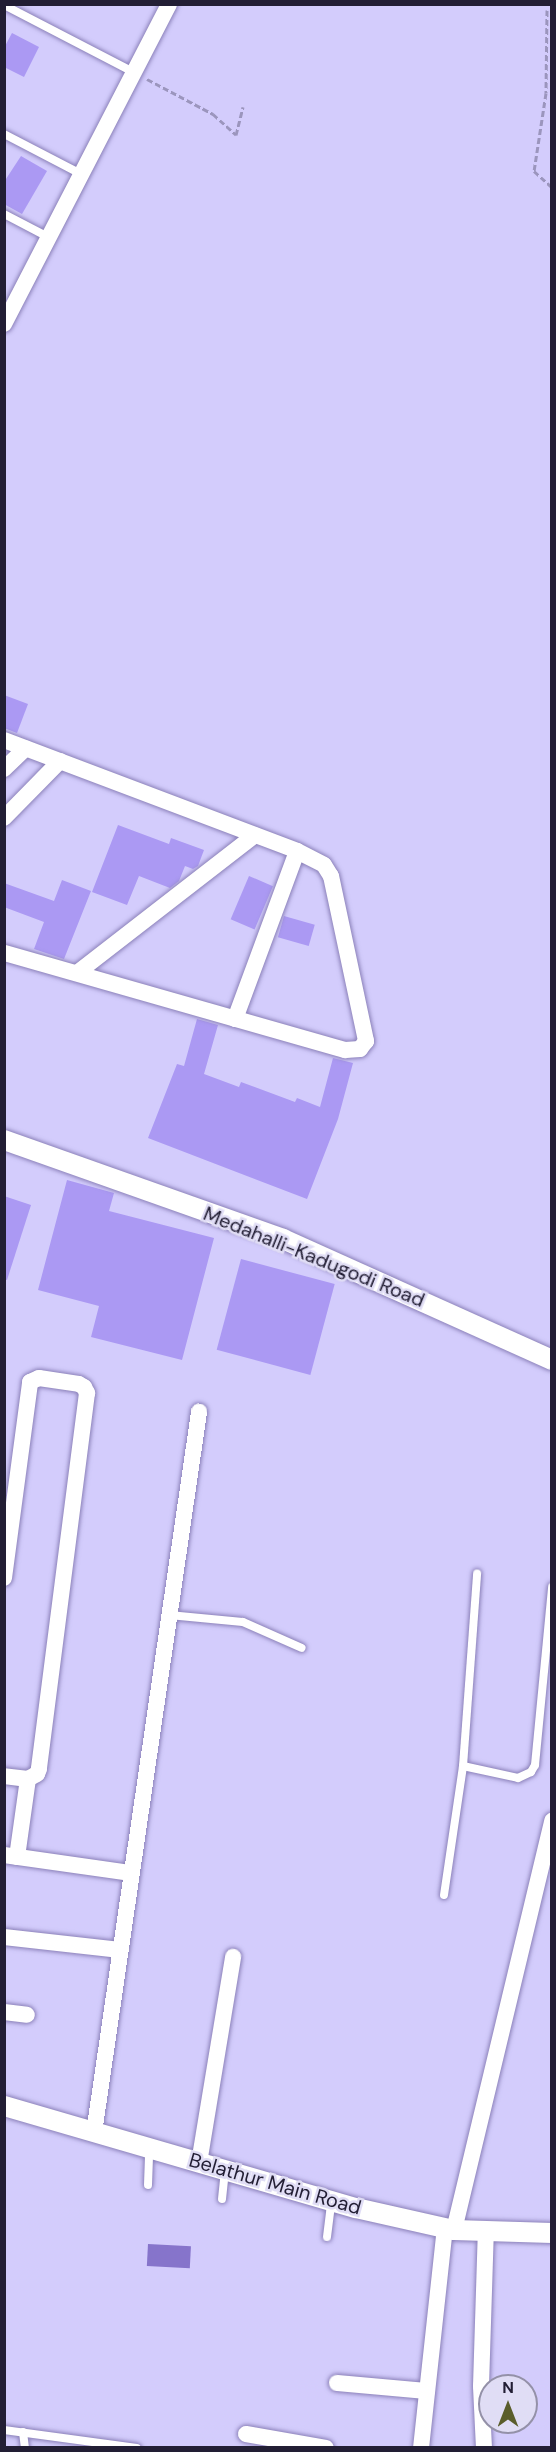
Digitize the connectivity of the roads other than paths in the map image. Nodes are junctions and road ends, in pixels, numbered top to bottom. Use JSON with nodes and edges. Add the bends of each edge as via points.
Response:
{"nodes":[{"id":1,"x":170,"y":4,"type":"edge"},
{"id":2,"x":4,"y":5,"type":"edge"},
{"id":3,"x":135,"y":73,"type":"junction"},
{"id":4,"x":4,"y":134,"type":"edge"},
{"id":5,"x":81,"y":174,"type":"junction"},
{"id":6,"x":4,"y":214,"type":"edge"},
{"id":7,"x":48,"y":237,"type":"junction"},
{"id":8,"x":4,"y":324,"type":"edge"},
{"id":9,"x":4,"y":740,"type":"edge"},
{"id":10,"x":26,"y":748,"type":"junction"},
{"id":11,"x":60,"y":761,"type":"junction"},
{"id":12,"x":4,"y":769,"type":"edge"},
{"id":13,"x":4,"y":818,"type":"edge"},
{"id":14,"x":255,"y":835,"type":"junction"},
{"id":15,"x":297,"y":851,"type":"junction"},
{"id":16,"x":4,"y":953,"type":"edge"},
{"id":17,"x":77,"y":974,"type":"junction"},
{"id":18,"x":235,"y":1019,"type":"junction"},
{"id":19,"x":4,"y":1140,"type":"edge"},
{"id":20,"x":552,"y":1359,"type":"edge"},
{"id":21,"x":199,"y":1412,"type":"dead end"},
{"id":22,"x":477,"y":1574,"type":"dead end"},
{"id":23,"x":4,"y":1578,"type":"edge"},
{"id":24,"x":552,"y":1587,"type":"edge"},
{"id":25,"x":169,"y":1615,"type":"junction"},
{"id":26,"x":302,"y":1648,"type":"dead end"},
{"id":27,"x":463,"y":1766,"type":"junction"},
{"id":28,"x":4,"y":1776,"type":"edge"},
{"id":29,"x":28,"y":1779,"type":"junction"},
{"id":30,"x":552,"y":1821,"type":"edge"},
{"id":31,"x":11,"y":1856,"type":"edge"},
{"id":32,"x":130,"y":1873,"type":"junction"},
{"id":33,"x":444,"y":1895,"type":"dead end"},
{"id":34,"x":4,"y":1937,"type":"edge"},
{"id":35,"x":120,"y":1950,"type":"junction"},
{"id":36,"x":233,"y":1957,"type":"dead end"},
{"id":37,"x":4,"y":2012,"type":"edge"},
{"id":38,"x":27,"y":2015,"type":"dead end"},
{"id":39,"x":4,"y":2106,"type":"edge"},
{"id":40,"x":94,"y":2133,"type":"junction"},
{"id":41,"x":149,"y":2149,"type":"junction"},
{"id":42,"x":199,"y":2163,"type":"junction"},
{"id":43,"x":225,"y":2171,"type":"junction"},
{"id":44,"x":148,"y":2185,"type":"dead end"},
{"id":45,"x":222,"y":2199,"type":"dead end"},
{"id":46,"x":331,"y":2201,"type":"junction"},
{"id":47,"x":449,"y":2229,"type":"junction"},
{"id":48,"x":486,"y":2231,"type":"junction"},
{"id":49,"x":552,"y":2233,"type":"edge"},
{"id":50,"x":327,"y":2237,"type":"dead end"},
{"id":51,"x":337,"y":2383,"type":"dead end"},
{"id":52,"x":427,"y":2391,"type":"junction"},
{"id":53,"x":4,"y":2430,"type":"edge"},
{"id":54,"x":23,"y":2432,"type":"junction"},
{"id":55,"x":246,"y":2433,"type":"dead end"},
{"id":56,"x":25,"y":2448,"type":"edge"},
{"id":57,"x":136,"y":2448,"type":"edge"},
{"id":58,"x":326,"y":2448,"type":"edge"},
{"id":59,"x":421,"y":2448,"type":"edge"},
{"id":60,"x":484,"y":2448,"type":"edge"}],
"edges":[{"from":1,"to":3,"type":"street"},
{"from":2,"to":3,"type":"lane"},
{"from":3,"to":5,"type":"street"},
{"from":4,"to":5,"type":"lane"},
{"from":5,"to":7,"type":"street"},
{"from":6,"to":7,"type":"lane"},
{"from":7,"to":8,"type":"street"},
{"from":9,"to":10,"type":"street"},
{"from":10,"to":11,"type":"street"},
{"from":10,"to":12,"type":"street"},
{"from":11,"to":13,"type":"street"},
{"from":11,"to":14,"type":"street"},
{"from":14,"to":15,"type":"street"},
{"from":14,"to":17,"type":"street"},
{"from":15,"to":18,"type":"street"},
{"from":15,"to":18,"type":"street","via":[[324,865],[331,876],[366,1041],[360,1049],[345,1050]]},
{"from":16,"to":17,"type":"street"},
{"from":17,"to":18,"type":"street"},
{"from":19,"to":20,"type":"street","name":"Medahalli-Kadugodi Road","via":[[283,1239]]},
{"from":21,"to":25,"type":"street"},
{"from":22,"to":27,"type":"lane"},
{"from":23,"to":29,"type":"street","via":[[30,1383],[39,1378],[79,1384],[87,1393],[39,1769]]},
{"from":24,"to":27,"type":"lane","via":[[535,1765],[531,1772],[518,1778]]},
{"from":25,"to":26,"type":"lane","via":[[243,1622]]},
{"from":25,"to":32,"type":"street"},
{"from":27,"to":33,"type":"lane"},
{"from":28,"to":29,"type":"street"},
{"from":29,"to":31,"type":"street"},
{"from":30,"to":47,"type":"street"},
{"from":31,"to":32,"type":"street"},
{"from":32,"to":35,"type":"street"},
{"from":34,"to":35,"type":"street"},
{"from":35,"to":40,"type":"street"},
{"from":36,"to":42,"type":"street"},
{"from":37,"to":38,"type":"street"},
{"from":39,"to":40,"type":"street","name":"Belathur Main Road"},
{"from":40,"to":41,"type":"street","name":"Belathur Main Road"},
{"from":41,"to":42,"type":"street","name":"Belathur Main Road"},
{"from":41,"to":44,"type":"lane"},
{"from":42,"to":43,"type":"street","name":"Belathur Main Road"},
{"from":43,"to":45,"type":"lane"},
{"from":43,"to":46,"type":"street","name":"Belathur Main Road"},
{"from":46,"to":47,"type":"street","name":"Belathur Main Road"},
{"from":46,"to":50,"type":"lane"},
{"from":47,"to":48,"type":"street","name":"Belathur Main Road"},
{"from":47,"to":52,"type":"street"},
{"from":48,"to":49,"type":"street","name":"Belathur Main Road"},
{"from":48,"to":60,"type":"street","via":[[481,2386]]},
{"from":51,"to":52,"type":"street"},
{"from":52,"to":59,"type":"street"},
{"from":53,"to":54,"type":"lane"},
{"from":54,"to":56,"type":"lane"},
{"from":54,"to":57,"type":"lane"},
{"from":55,"to":58,"type":"street"}]}
